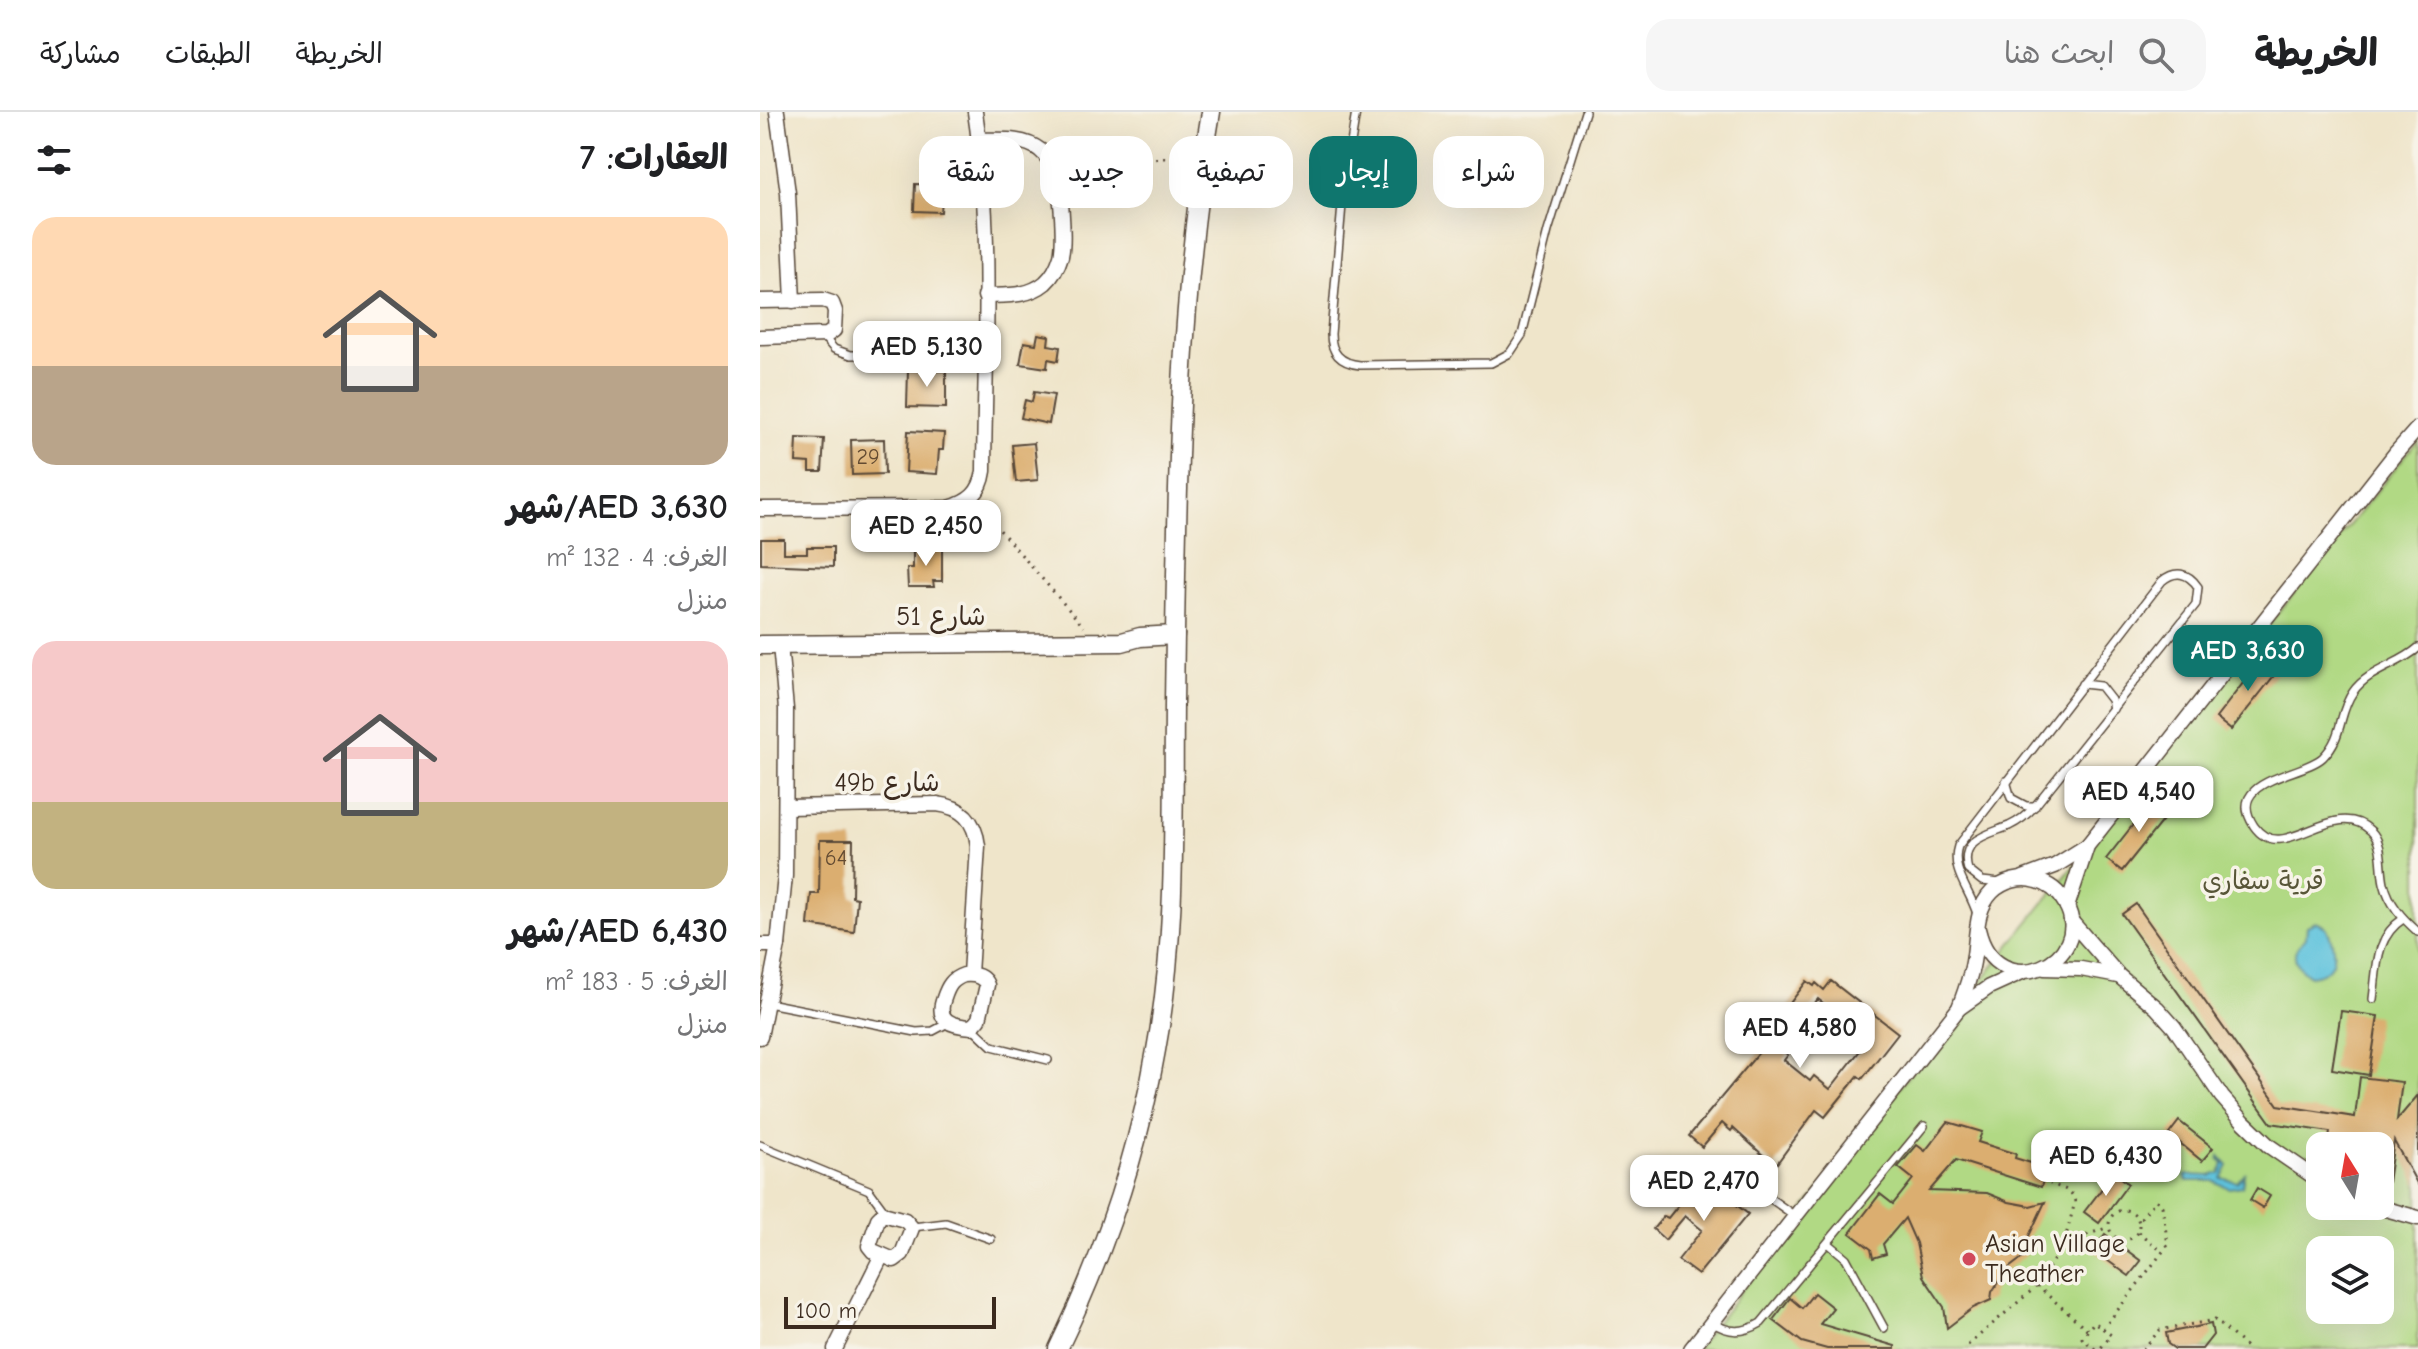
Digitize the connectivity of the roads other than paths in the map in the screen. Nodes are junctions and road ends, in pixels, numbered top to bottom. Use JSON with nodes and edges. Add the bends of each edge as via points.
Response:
{"nodes":[{"id":1,"x":777,"y":112,"type":"edge"},
{"id":2,"x":975,"y":112,"type":"edge"},
{"id":3,"x":1211,"y":112,"type":"edge"},
{"id":4,"x":1356,"y":112,"type":"edge"},
{"id":5,"x":1585,"y":112,"type":"edge"},
{"id":6,"x":978,"y":136,"type":"edge"},
{"id":7,"x":1024,"y":142,"type":"edge"},
{"id":8,"x":984,"y":208,"type":"edge"},
{"id":9,"x":985,"y":296,"type":"junction"},
{"id":10,"x":760,"y":301,"type":"edge"},
{"id":11,"x":793,"y":301,"type":"junction"},
{"id":12,"x":823,"y":336,"type":"junction"},
{"id":13,"x":760,"y":337,"type":"edge"},
{"id":14,"x":985,"y":353,"type":"junction"},
{"id":15,"x":2418,"y":428,"type":"edge"},
{"id":16,"x":760,"y":509,"type":"edge"},
{"id":17,"x":1175,"y":641,"type":"junction"},
{"id":18,"x":786,"y":644,"type":"junction"},
{"id":19,"x":760,"y":645,"type":"edge"},
{"id":20,"x":2418,"y":648,"type":"edge"},
{"id":21,"x":2082,"y":684,"type":"junction"},
{"id":22,"x":2113,"y":709,"type":"junction"},
{"id":23,"x":2006,"y":781,"type":"junction"},
{"id":24,"x":2035,"y":806,"type":"junction"},
{"id":25,"x":787,"y":807,"type":"junction"},
{"id":26,"x":2087,"y":846,"type":"junction"},
{"id":27,"x":2013,"y":881,"type":"junction"},
{"id":28,"x":2069,"y":914,"type":"junction"},
{"id":29,"x":2403,"y":919,"type":"junction"},
{"id":30,"x":1978,"y":924,"type":"junction"},
{"id":31,"x":2418,"y":932,"type":"edge"},
{"id":32,"x":760,"y":945,"type":"edge"},
{"id":33,"x":778,"y":945,"type":"junction"},
{"id":34,"x":2042,"y":968,"type":"junction"},
{"id":35,"x":2022,"y":972,"type":"junction"},
{"id":36,"x":970,"y":974,"type":"junction"},
{"id":37,"x":2119,"y":976,"type":"junction"},
{"id":38,"x":2373,"y":999,"type":"dead end"},
{"id":39,"x":768,"y":1003,"type":"junction"},
{"id":40,"x":1959,"y":1008,"type":"junction"},
{"id":41,"x":949,"y":1022,"type":"junction"},
{"id":42,"x":972,"y":1027,"type":"junction"},
{"id":43,"x":760,"y":1037,"type":"edge"},
{"id":44,"x":1048,"y":1060,"type":"dead end"},
{"id":45,"x":1924,"y":1126,"type":"dead end"},
{"id":46,"x":760,"y":1145,"type":"edge"},
{"id":47,"x":1719,"y":1162,"type":"dead end"},
{"id":48,"x":2306,"y":1172,"type":"edge"},
{"id":49,"x":2394,"y":1211,"type":"edge"},
{"id":50,"x":886,"y":1213,"type":"junction"},
{"id":51,"x":1796,"y":1216,"type":"junction"},
{"id":52,"x":2418,"y":1218,"type":"edge"},
{"id":53,"x":912,"y":1228,"type":"junction"},
{"id":54,"x":991,"y":1239,"type":"dead end"},
{"id":55,"x":1828,"y":1243,"type":"junction"},
{"id":56,"x":882,"y":1255,"type":"junction"},
{"id":57,"x":1712,"y":1322,"type":"junction"},
{"id":58,"x":1884,"y":1328,"type":"dead end"},
{"id":59,"x":835,"y":1349,"type":"edge"},
{"id":60,"x":1058,"y":1349,"type":"edge"},
{"id":61,"x":1691,"y":1349,"type":"edge"}],
"edges":[{"from":1,"to":11,"type":"street","via":[[788,193]]},
{"from":2,"to":6,"type":"street"},
{"from":3,"to":17,"type":"street","via":[[1182,362]]},
{"from":4,"to":5,"type":"lane","via":[[1331,334],[1341,360],[1360,365],[1491,363],[1510,353],[1522,335]]},
{"from":7,"to":9,"type":"street","via":[[1038,148],[1056,173],[1061,254],[1047,282],[1034,290]]},
{"from":8,"to":9,"type":"street"},
{"from":9,"to":14,"type":"street"},
{"from":10,"to":11,"type":"street"},
{"from":11,"to":12,"type":"street","via":[[832,303],[835,325]]},
{"from":12,"to":13,"type":"street"},
{"from":12,"to":14,"type":"lane","via":[[834,349],[851,355]]},
{"from":14,"to":16,"type":"street","via":[[984,471],[972,498],[936,510]]},
{"from":15,"to":26,"type":"street"},
{"from":17,"to":18,"type":"street","name":"شارع 51","via":[[1140,647],[1122,642]]},
{"from":17,"to":60,"type":"street","via":[[1171,911],[1157,1048],[1125,1181]]},
{"from":18,"to":19,"type":"street","name":"شارع 51"},
{"from":18,"to":25,"type":"street"},
{"from":20,"to":29,"type":"lane","via":[[2369,676],[2354,691],[2334,744],[2317,762],[2259,784],[2248,805],[2255,828],[2275,840],[2338,821],[2362,824],[2379,842],[2384,884]]},
{"from":21,"to":22,"type":"lane","via":[[2100,686]]},
{"from":21,"to":22,"type":"lane","via":[[2162,581],[2177,573],[2193,580],[2198,587],[2196,604]]},
{"from":21,"to":23,"type":"lane"},
{"from":22,"to":24,"type":"lane"},
{"from":23,"to":24,"type":"lane","via":[[2011,798]]},
{"from":23,"to":30,"type":"lane","via":[[1955,854]]},
{"from":24,"to":27,"type":"lane","via":[[2013,825],[1976,838],[1966,853],[1974,877]]},
{"from":25,"to":33,"type":"street"},
{"from":25,"to":36,"type":"street","name":"49b شارع","via":[[937,804],[962,812],[977,833],[978,846]]},
{"from":26,"to":27,"type":"street","via":[[2055,866]]},
{"from":26,"to":28,"type":"street"},
{"from":27,"to":28,"type":"street","via":[[2048,885]]},
{"from":27,"to":30,"type":"street","via":[[1984,901]]},
{"from":28,"to":34,"type":"street","via":[[2064,949]]},
{"from":28,"to":37,"type":"street"},
{"from":29,"to":31,"type":"lane"},
{"from":29,"to":38,"type":"lane","via":[[2381,942]]},
{"from":30,"to":35,"type":"street","via":[[1981,942],[1997,963]]},
{"from":30,"to":40,"type":"street","via":[[1972,969]]},
{"from":32,"to":33,"type":"street"},
{"from":33,"to":39,"type":"street"},
{"from":34,"to":35,"type":"street"},
{"from":34,"to":37,"type":"street"},
{"from":35,"to":40,"type":"street"},
{"from":36,"to":41,"type":"street","via":[[947,989],[940,1010]]},
{"from":36,"to":42,"type":"street","via":[[987,985]]},
{"from":37,"to":48,"type":"street","via":[[2166,1017],[2244,1122]]},
{"from":39,"to":41,"type":"lane","via":[[916,1032]]},
{"from":39,"to":43,"type":"street"},
{"from":40,"to":51,"type":"street"},
{"from":41,"to":42,"type":"street"},
{"from":42,"to":44,"type":"lane","via":[[992,1046]]},
{"from":45,"to":55,"type":"lane"},
{"from":46,"to":50,"type":"lane","via":[[869,1190]]},
{"from":47,"to":51,"type":"lane"},
{"from":49,"to":52,"type":"street"},
{"from":50,"to":53,"type":"street"},
{"from":50,"to":56,"type":"street","via":[[868,1243]]},
{"from":51,"to":57,"type":"street"},
{"from":53,"to":54,"type":"lane","via":[[946,1223]]},
{"from":53,"to":56,"type":"street","via":[[900,1257]]},
{"from":55,"to":57,"type":"lane","via":[[1761,1323],[1732,1332]]},
{"from":55,"to":58,"type":"lane","via":[[1846,1258]]},
{"from":56,"to":59,"type":"street"},
{"from":57,"to":61,"type":"street"}]}
